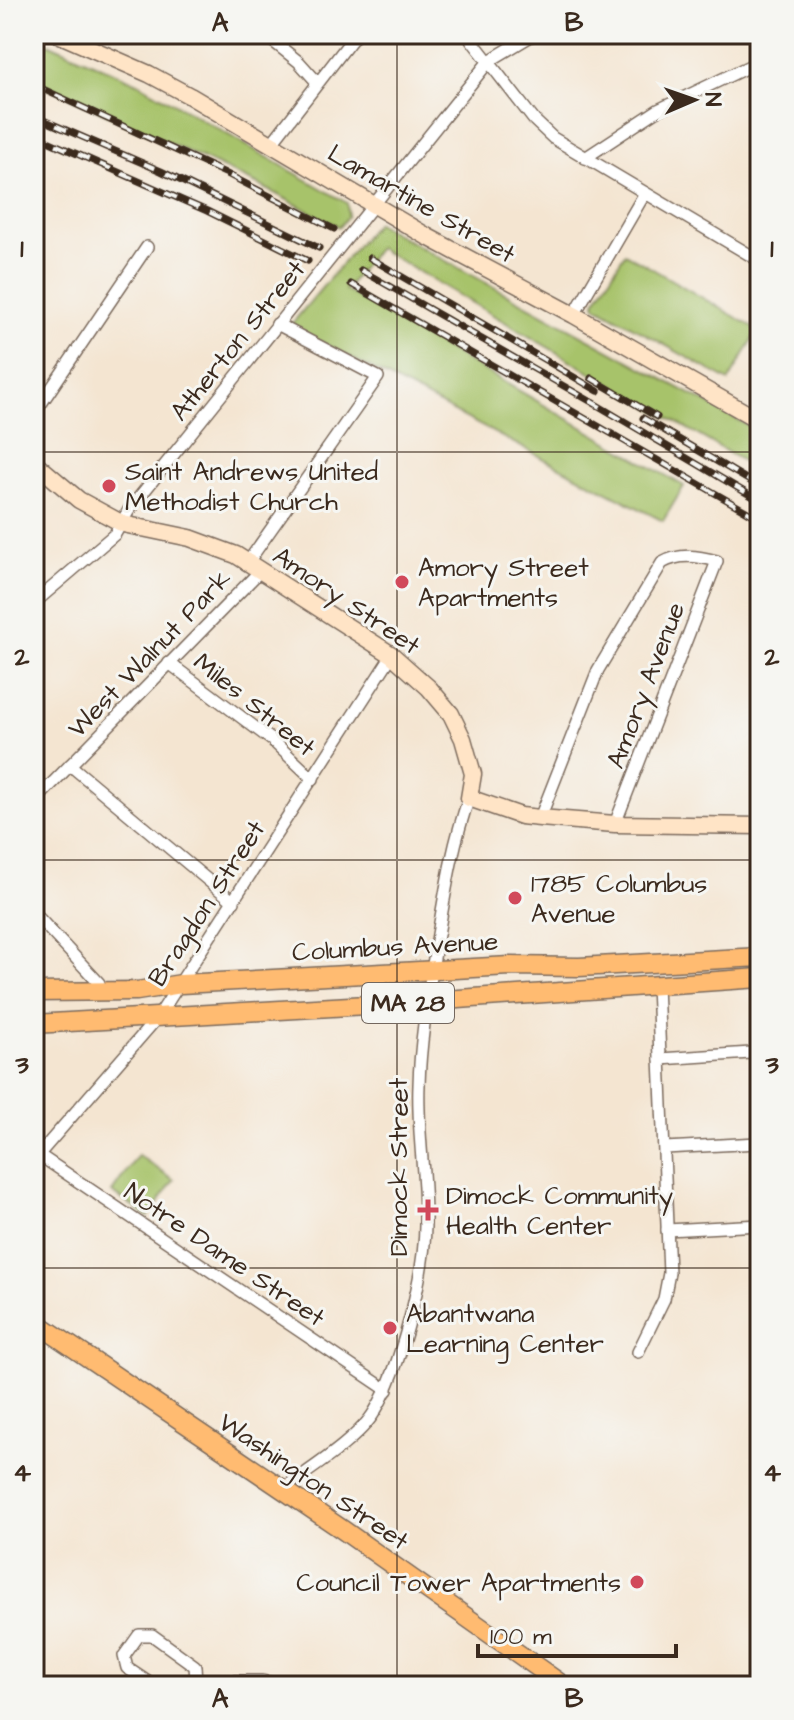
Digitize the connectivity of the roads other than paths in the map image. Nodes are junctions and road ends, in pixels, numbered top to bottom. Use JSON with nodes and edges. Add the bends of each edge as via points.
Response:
{"nodes":[{"id":1,"x":58,"y":34,"type":"edge"},
{"id":2,"x":264,"y":34,"type":"edge"},
{"id":3,"x":356,"y":34,"type":"edge"},
{"id":4,"x":467,"y":34,"type":"edge"},
{"id":5,"x":534,"y":34,"type":"edge"},
{"id":6,"x":489,"y":61,"type":"junction"},
{"id":7,"x":760,"y":61,"type":"edge"},
{"id":8,"x":317,"y":82,"type":"junction"},
{"id":9,"x":271,"y":144,"type":"junction"},
{"id":10,"x":585,"y":158,"type":"junction"},
{"id":11,"x":645,"y":193,"type":"junction"},
{"id":12,"x":372,"y":204,"type":"junction"},
{"id":13,"x":147,"y":247,"type":"dead end"},
{"id":14,"x":760,"y":261,"type":"edge"},
{"id":15,"x":574,"y":315,"type":"junction"},
{"id":16,"x":277,"y":324,"type":"junction"},
{"id":17,"x":34,"y":414,"type":"edge"},
{"id":18,"x":760,"y":421,"type":"edge"},
{"id":19,"x":34,"y":462,"type":"edge"},
{"id":20,"x":123,"y":524,"type":"junction"},
{"id":21,"x":254,"y":566,"type":"junction"},
{"id":22,"x":34,"y":603,"type":"edge"},
{"id":23,"x":392,"y":655,"type":"junction"},
{"id":24,"x":169,"y":663,"type":"junction"},
{"id":25,"x":70,"y":765,"type":"junction"},
{"id":26,"x":313,"y":779,"type":"junction"},
{"id":27,"x":469,"y":798,"type":"junction"},
{"id":28,"x":34,"y":802,"type":"edge"},
{"id":29,"x":540,"y":818,"type":"junction"},
{"id":30,"x":615,"y":824,"type":"junction"},
{"id":31,"x":760,"y":826,"type":"edge"},
{"id":32,"x":234,"y":902,"type":"junction"},
{"id":33,"x":34,"y":913,"type":"edge"},
{"id":34,"x":760,"y":957,"type":"edge"},
{"id":35,"x":432,"y":970,"type":"junction"},
{"id":36,"x":760,"y":978,"type":"edge"},
{"id":37,"x":181,"y":984,"type":"junction"},
{"id":38,"x":657,"y":985,"type":"junction"},
{"id":39,"x":34,"y":992,"type":"edge"},
{"id":40,"x":100,"y":993,"type":"junction"},
{"id":41,"x":427,"y":1001,"type":"junction"},
{"id":42,"x":158,"y":1017,"type":"junction"},
{"id":43,"x":34,"y":1024,"type":"edge"},
{"id":44,"x":751,"y":1053,"type":"dead end"},
{"id":45,"x":660,"y":1059,"type":"junction"},
{"id":46,"x":758,"y":1143,"type":"edge"},
{"id":47,"x":665,"y":1148,"type":"junction"},
{"id":48,"x":36,"y":1158,"type":"edge"},
{"id":49,"x":760,"y":1225,"type":"edge"},
{"id":50,"x":667,"y":1230,"type":"junction"},
{"id":51,"x":34,"y":1321,"type":"edge"},
{"id":52,"x":638,"y":1352,"type":"dead end"},
{"id":53,"x":387,"y":1390,"type":"junction"},
{"id":54,"x":283,"y":1489,"type":"junction"},
{"id":55,"x":194,"y":1683,"type":"edge"},
{"id":56,"x":154,"y":1686,"type":"edge"},
{"id":57,"x":286,"y":1686,"type":"edge"},
{"id":58,"x":564,"y":1686,"type":"edge"}],
"edges":[{"from":1,"to":9,"type":"street","name":"Lamartine Street","via":[[149,74]]},
{"from":2,"to":8,"type":"street"},
{"from":3,"to":8,"type":"street"},
{"from":4,"to":6,"type":"street"},
{"from":5,"to":6,"type":"street","name":"Atherton Street"},
{"from":6,"to":10,"type":"street","via":[[544,130]]},
{"from":6,"to":12,"type":"street","name":"Atherton Street"},
{"from":7,"to":10,"type":"street","via":[[658,110]]},
{"from":8,"to":9,"type":"street"},
{"from":9,"to":12,"type":"street","name":"Lamartine Street"},
{"from":10,"to":11,"type":"street"},
{"from":11,"to":14,"type":"street"},
{"from":11,"to":15,"type":"street"},
{"from":12,"to":15,"type":"street","name":"Lamartine Street"},
{"from":12,"to":16,"type":"street","name":"Atherton Street"},
{"from":13,"to":17,"type":"street"},
{"from":15,"to":18,"type":"street","name":"Lamartine Street"},
{"from":16,"to":20,"type":"street","name":"Atherton Street"},
{"from":16,"to":21,"type":"street","name":"West Walnut Park","via":[[378,377]]},
{"from":19,"to":20,"type":"street","name":"Amory Street","via":[[79,500]]},
{"from":20,"to":21,"type":"street","name":"Amory Street","via":[[190,538]]},
{"from":20,"to":22,"type":"street","name":"Atherton Street"},
{"from":21,"to":23,"type":"street","name":"Amory Street"},
{"from":21,"to":24,"type":"street","name":"West Walnut Park"},
{"from":23,"to":26,"type":"street","name":"Bragdon Street"},
{"from":23,"to":27,"type":"street","name":"Amory Street","via":[[451,714],[473,774]]},
{"from":24,"to":25,"type":"street","name":"West Walnut Park"},
{"from":24,"to":26,"type":"street","name":"Miles Street","via":[[273,741]]},
{"from":25,"to":28,"type":"street","name":"West Walnut Park"},
{"from":25,"to":32,"type":"street"},
{"from":26,"to":32,"type":"street","name":"Bragdon Street"},
{"from":27,"to":29,"type":"street"},
{"from":27,"to":35,"type":"street","name":"Dimock Street"},
{"from":29,"to":30,"type":"street"},
{"from":29,"to":30,"type":"street","name":"Amory Avenue","via":[[598,670],[662,563],[684,556],[717,561]]},
{"from":30,"to":31,"type":"street"},
{"from":32,"to":37,"type":"street","name":"Bragdon Street"},
{"from":33,"to":40,"type":"street","via":[[99,983]]},
{"from":34,"to":35,"type":"main road","name":"Columbus Avenue","number":"MA 28"},
{"from":35,"to":37,"type":"main road","name":"Columbus Avenue","number":"MA 28"},
{"from":35,"to":41,"type":"street","name":"Dimock Street"},
{"from":36,"to":38,"type":"main road","name":"Columbus Avenue","number":"MA 28"},
{"from":37,"to":40,"type":"main road","name":"Columbus Avenue","number":"MA 28"},
{"from":37,"to":42,"type":"street","name":"Bragdon Street"},
{"from":38,"to":41,"type":"main road","name":"Columbus Avenue","number":"MA 28"},
{"from":38,"to":45,"type":"street"},
{"from":39,"to":40,"type":"main road","name":"Columbus Avenue","number":"MA 28"},
{"from":41,"to":42,"type":"main road","name":"Columbus Avenue","number":"MA 28"},
{"from":41,"to":53,"type":"street","name":"Dimock Street","via":[[418,1132],[424,1244],[418,1287]]},
{"from":42,"to":43,"type":"main road","name":"Columbus Avenue","number":"MA 28"},
{"from":42,"to":48,"type":"street","name":"Bragdon Street"},
{"from":44,"to":45,"type":"street"},
{"from":45,"to":47,"type":"street"},
{"from":46,"to":47,"type":"street"},
{"from":47,"to":50,"type":"street"},
{"from":48,"to":53,"type":"street","name":"Notre Dame Street"},
{"from":49,"to":50,"type":"street"},
{"from":50,"to":52,"type":"street","via":[[664,1299]]},
{"from":51,"to":54,"type":"main road","name":"Washington Street"},
{"from":53,"to":54,"type":"street","name":"Dimock Street","via":[[362,1427]]},
{"from":54,"to":58,"type":"main road","name":"Washington Street"},
{"from":55,"to":56,"type":"street","via":[[195,1666],[152,1635],[139,1635],[124,1656],[127,1668]]},
{"from":55,"to":57,"type":"street","via":[[262,1681]]}]}
